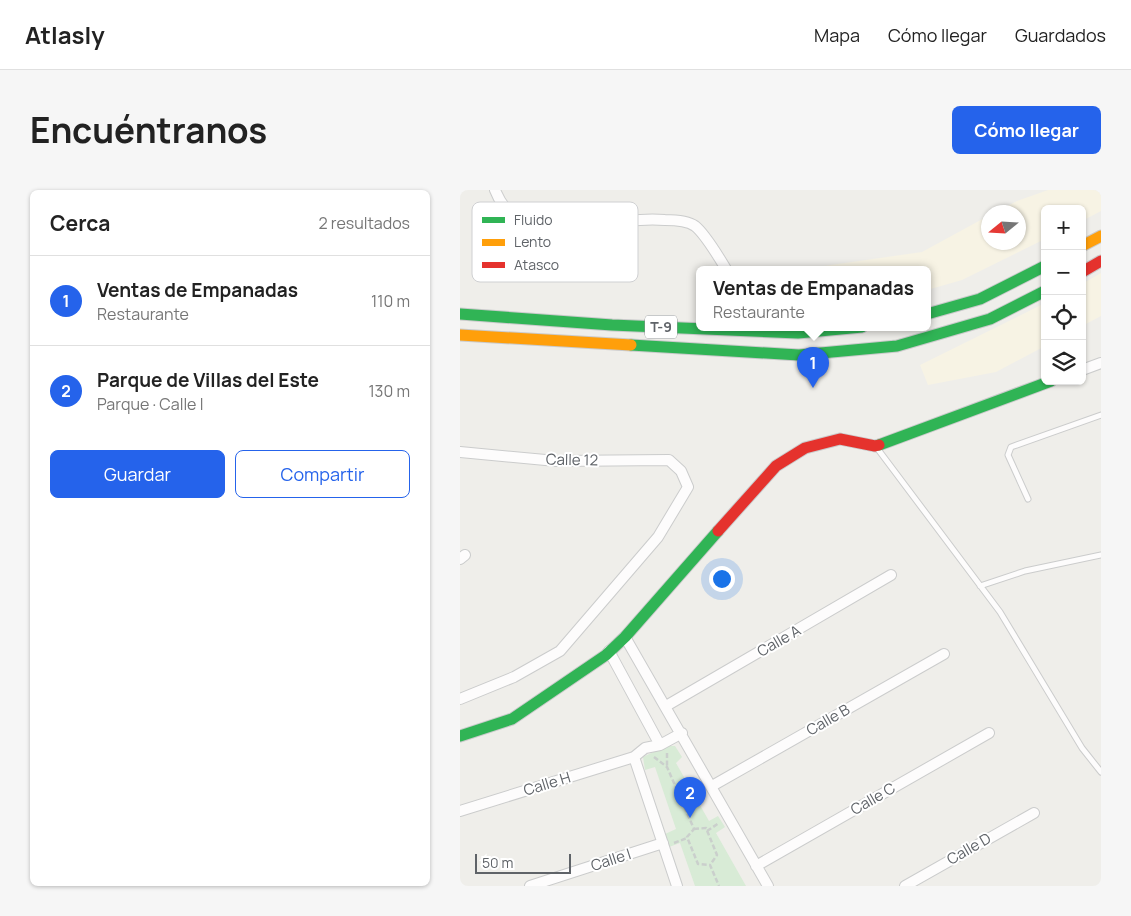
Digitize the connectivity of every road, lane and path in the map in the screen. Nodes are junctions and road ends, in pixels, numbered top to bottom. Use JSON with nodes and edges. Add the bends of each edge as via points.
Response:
{"nodes":[{"id":1,"x":495,"y":190,"type":"edge"},
{"id":2,"x":501,"y":202,"type":"edge"},
{"id":3,"x":638,"y":221,"type":"edge"},
{"id":4,"x":1101,"y":236,"type":"edge"},
{"id":5,"x":1086,"y":244,"type":"edge"},
{"id":6,"x":1101,"y":261,"type":"edge"},
{"id":7,"x":724,"y":266,"type":"edge"},
{"id":8,"x":1041,"y":268,"type":"edge"},
{"id":9,"x":1086,"y":270,"type":"edge"},
{"id":10,"x":1041,"y":293,"type":"edge"},
{"id":11,"x":931,"y":313,"type":"edge"},
{"id":12,"x":460,"y":314,"type":"edge"},
{"id":13,"x":696,"y":327,"type":"edge"},
{"id":14,"x":775,"y":331,"type":"edge"},
{"id":15,"x":819,"y":331,"type":"edge"},
{"id":16,"x":460,"y":335,"type":"edge"},
{"id":17,"x":1101,"y":363,"type":"edge"},
{"id":18,"x":1086,"y":369,"type":"edge"},
{"id":19,"x":1041,"y":384,"type":"edge"},
{"id":20,"x":1101,"y":415,"type":"edge"},
{"id":21,"x":875,"y":446,"type":"junction"},
{"id":22,"x":460,"y":452,"type":"edge"},
{"id":23,"x":1028,"y":500,"type":"dead end"},
{"id":24,"x":1101,"y":555,"type":"edge"},
{"id":25,"x":892,"y":575,"type":"dead end"},
{"id":26,"x":980,"y":586,"type":"junction"},
{"id":27,"x":626,"y":637,"type":"junction"},
{"id":28,"x":608,"y":652,"type":"junction"},
{"id":29,"x":944,"y":654,"type":"dead end"},
{"id":30,"x":460,"y":699,"type":"edge"},
{"id":31,"x":666,"y":706,"type":"junction"},
{"id":32,"x":989,"y":732,"type":"dead end"},
{"id":33,"x":682,"y":733,"type":"junction"},
{"id":34,"x":460,"y":736,"type":"edge"},
{"id":35,"x":663,"y":747,"type":"junction"},
{"id":36,"x":650,"y":754,"type":"dead end"},
{"id":37,"x":634,"y":757,"type":"junction"},
{"id":38,"x":667,"y":767,"type":"junction"},
{"id":39,"x":1101,"y":772,"type":"edge"},
{"id":40,"x":712,"y":786,"type":"junction"},
{"id":41,"x":460,"y":811,"type":"edge"},
{"id":42,"x":1034,"y":813,"type":"dead end"},
{"id":43,"x":720,"y":822,"type":"dead end"},
{"id":44,"x":694,"y":828,"type":"junction"},
{"id":45,"x":707,"y":831,"type":"junction"},
{"id":46,"x":688,"y":838,"type":"junction"},
{"id":47,"x":666,"y":844,"type":"junction"},
{"id":48,"x":710,"y":865,"type":"junction"},
{"id":49,"x":756,"y":866,"type":"junction"},
{"id":50,"x":530,"y":886,"type":"edge"},
{"id":51,"x":677,"y":886,"type":"edge"},
{"id":52,"x":719,"y":886,"type":"edge"},
{"id":53,"x":768,"y":886,"type":"edge"},
{"id":54,"x":905,"y":886,"type":"edge"}],
"edges":[{"from":1,"to":2,"type":"street"},
{"from":3,"to":7,"type":"street","via":[[675,220],[694,226]]},
{"from":4,"to":5,"type":"main road"},
{"from":6,"to":9,"type":"main road"},
{"from":8,"to":11,"type":"main road","via":[[980,299]]},
{"from":10,"to":16,"type":"main road","number":"T-9","via":[[990,319],[897,346],[799,355]]},
{"from":12,"to":13,"type":"main road","number":"T-9","via":[[612,325]]},
{"from":14,"to":15,"type":"main road","number":"T-9"},
{"from":17,"to":18,"type":"street"},
{"from":19,"to":21,"type":"main road"},
{"from":20,"to":23,"type":"lane","via":[[1011,447],[1008,455],[1010,464]]},
{"from":21,"to":26,"type":"lane"},
{"from":21,"to":27,"type":"main road","via":[[840,439],[804,448],[776,466]]},
{"from":22,"to":30,"type":"street","name":"Calle 12","via":[[556,461],[669,460],[681,471],[688,486],[658,537],[560,651],[514,677]]},
{"from":24,"to":26,"type":"lane","via":[[1025,571]]},
{"from":25,"to":31,"type":"street","name":"Calle A"},
{"from":26,"to":39,"type":"lane","via":[[1000,612],[1082,748]]},
{"from":27,"to":28,"type":"main road"},
{"from":27,"to":31,"type":"street"},
{"from":28,"to":34,"type":"main road","via":[[512,719]]},
{"from":28,"to":35,"type":"street"},
{"from":29,"to":40,"type":"street","name":"Calle B"},
{"from":31,"to":33,"type":"street"},
{"from":32,"to":49,"type":"street","name":"Calle C"},
{"from":33,"to":35,"type":"street","name":"Calle H"},
{"from":33,"to":40,"type":"street"},
{"from":35,"to":37,"type":"street","name":"Calle H","via":[[646,748]]},
{"from":35,"to":38,"type":"path"},
{"from":36,"to":38,"type":"path"},
{"from":37,"to":41,"type":"street","name":"Calle H"},
{"from":37,"to":47,"type":"street"},
{"from":38,"to":44,"type":"path"},
{"from":40,"to":49,"type":"street"},
{"from":42,"to":54,"type":"street","name":"Calle D"},
{"from":43,"to":45,"type":"path"},
{"from":44,"to":45,"type":"path","via":[[706,828]]},
{"from":44,"to":46,"type":"path"},
{"from":45,"to":48,"type":"path","via":[[717,855]]},
{"from":46,"to":47,"type":"path"},
{"from":46,"to":48,"type":"path","via":[[698,864]]},
{"from":47,"to":50,"type":"street","name":"Calle I"},
{"from":47,"to":51,"type":"street"},
{"from":48,"to":52,"type":"path"},
{"from":49,"to":53,"type":"street"}]}
